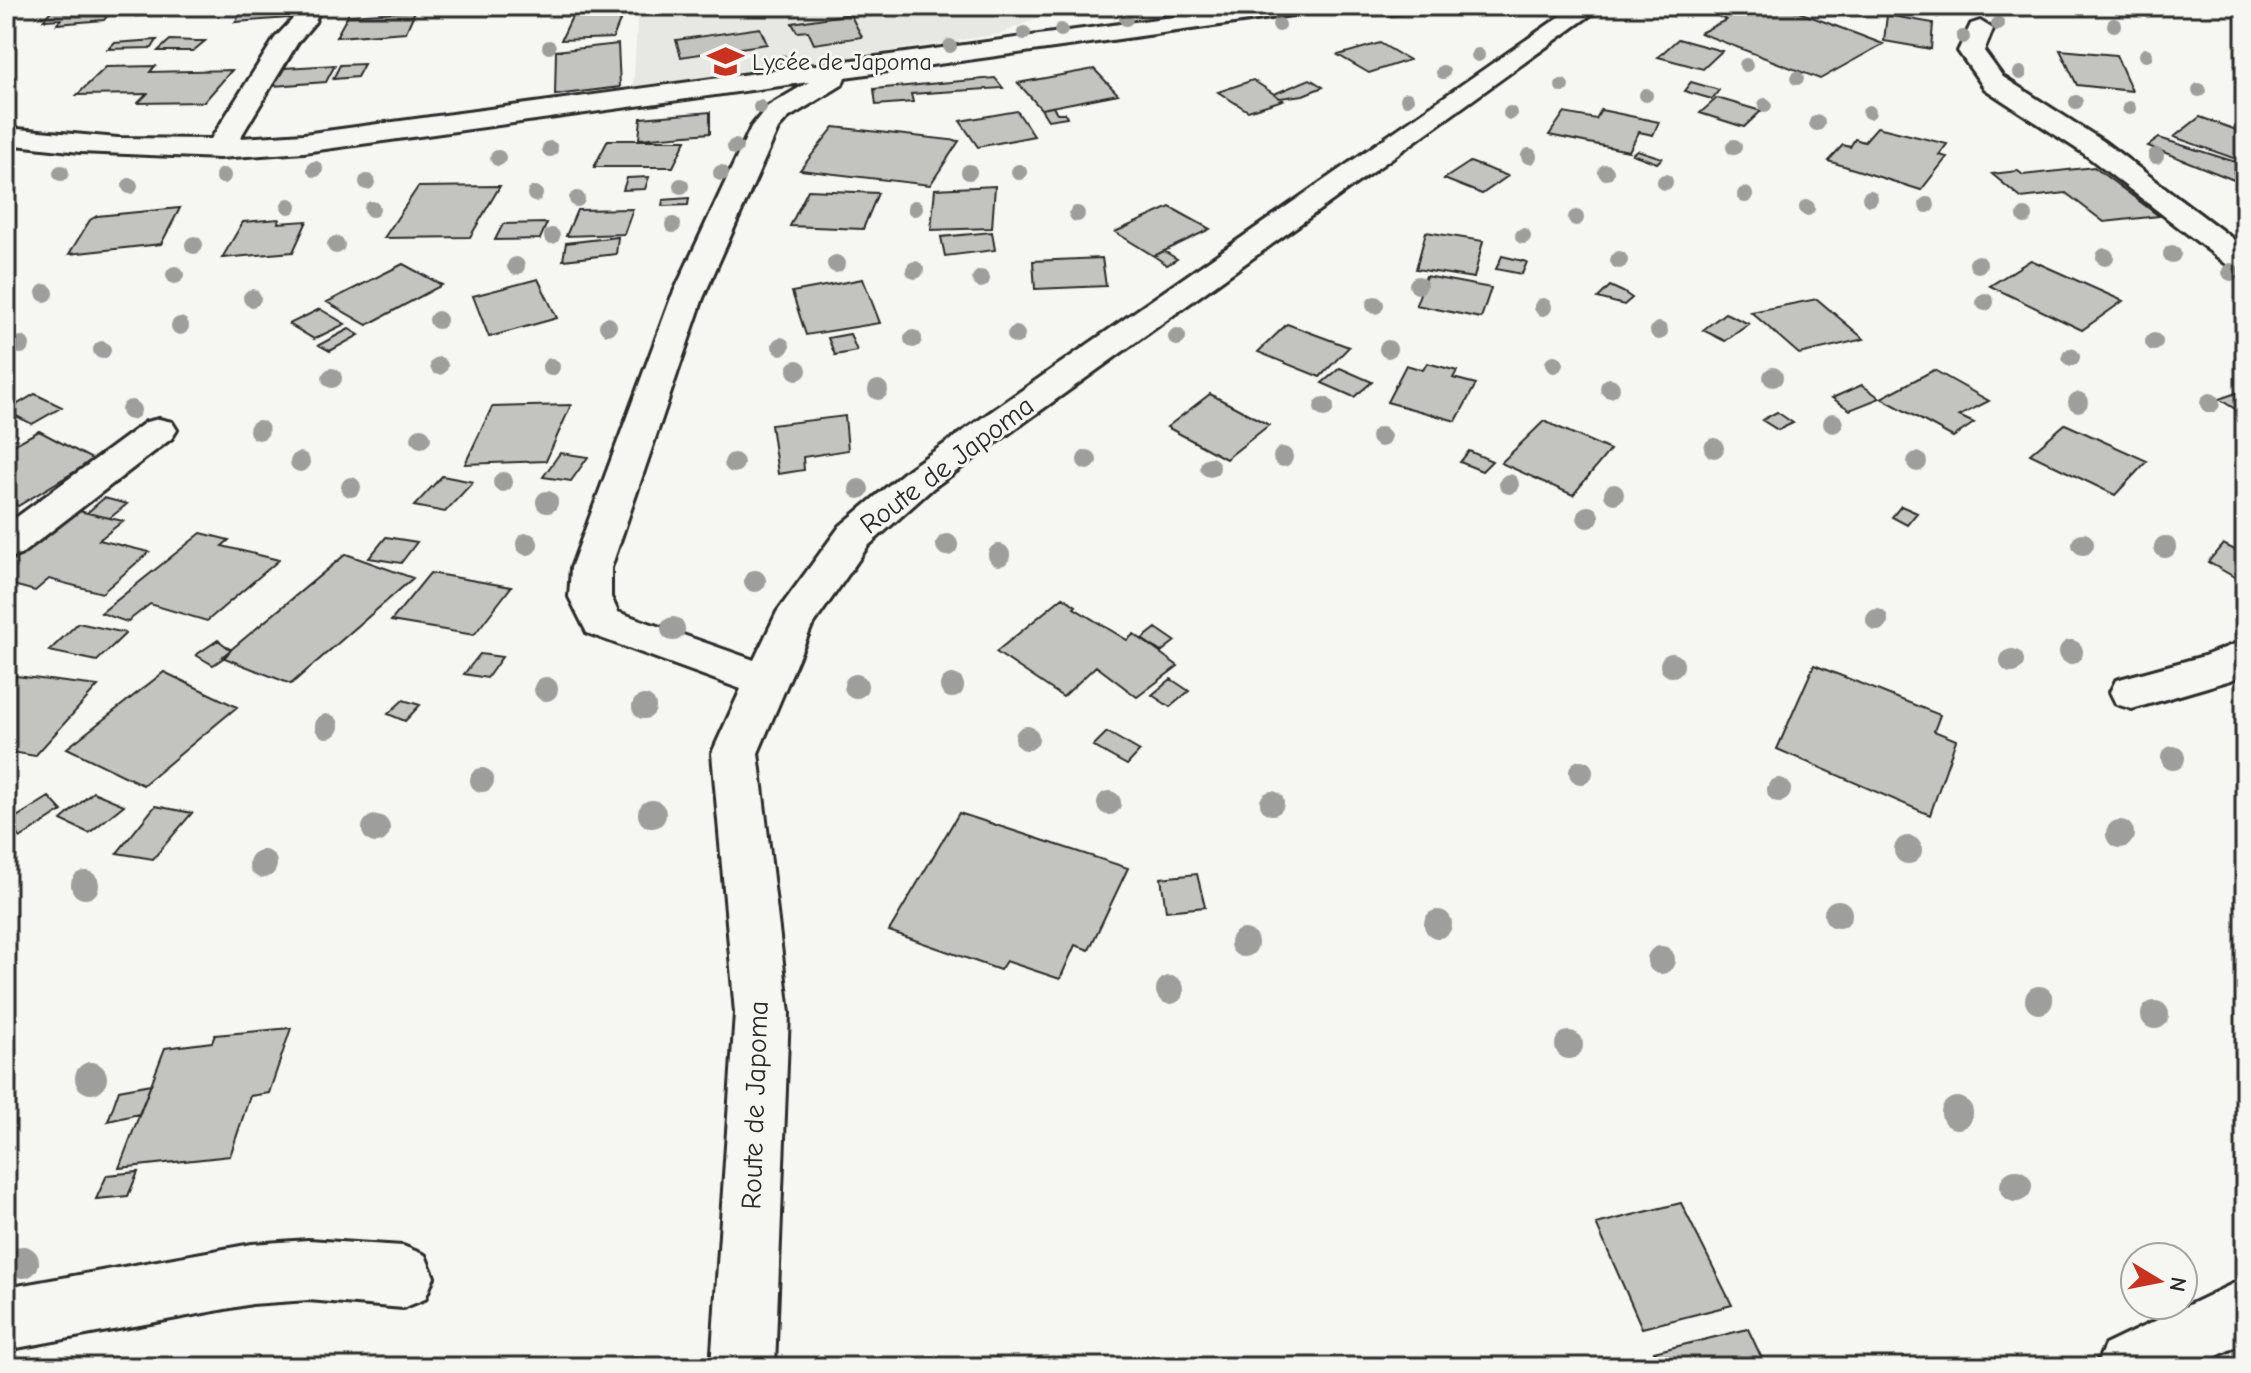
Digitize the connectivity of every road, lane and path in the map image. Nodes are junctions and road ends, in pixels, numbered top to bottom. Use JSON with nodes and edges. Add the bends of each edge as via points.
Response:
{"nodes":[{"id":1,"x":309,"y":6,"type":"edge"},
{"id":2,"x":1307,"y":6,"type":"edge"},
{"id":3,"x":1591,"y":6,"type":"edge"},
{"id":4,"x":1980,"y":29,"type":"dead end"},
{"id":5,"x":849,"y":70,"type":"junction"},
{"id":6,"x":6,"y":136,"type":"edge"},
{"id":7,"x":219,"y":149,"type":"junction"},
{"id":8,"x":2245,"y":263,"type":"edge"},
{"id":9,"x":159,"y":430,"type":"dead end"},
{"id":10,"x":6,"y":545,"type":"edge"},
{"id":11,"x":2245,"y":656,"type":"edge"},
{"id":12,"x":766,"y":681,"type":"junction"},
{"id":13,"x":2132,"y":692,"type":"dead end"},
{"id":14,"x":403,"y":1277,"type":"dead end"},
{"id":15,"x":2245,"y":1309,"type":"edge"},
{"id":16,"x":6,"y":1319,"type":"edge"},
{"id":17,"x":743,"y":1367,"type":"edge"},
{"id":18,"x":2127,"y":1367,"type":"edge"}],
"edges":[{"from":1,"to":7,"type":"street"},
{"from":2,"to":5,"type":"street"},
{"from":3,"to":12,"type":"street","name":"Route de Japoma","via":[[920,479],[854,536],[792,623]]},
{"from":4,"to":8,"type":"street","via":[[1971,51],[1994,83],[2093,147]]},
{"from":5,"to":7,"type":"street","via":[[333,139]]},
{"from":5,"to":12,"type":"street","via":[[778,112],[765,127],[687,298],[591,568],[590,597],[602,622]]},
{"from":6,"to":7,"type":"street"},
{"from":9,"to":10,"type":"street"},
{"from":11,"to":13,"type":"street"},
{"from":12,"to":17,"type":"street","name":"Route de Japoma","via":[[735,753],[762,1013]]},
{"from":14,"to":16,"type":"street","via":[[308,1270],[252,1274]]},
{"from":15,"to":18,"type":"street"}]}
